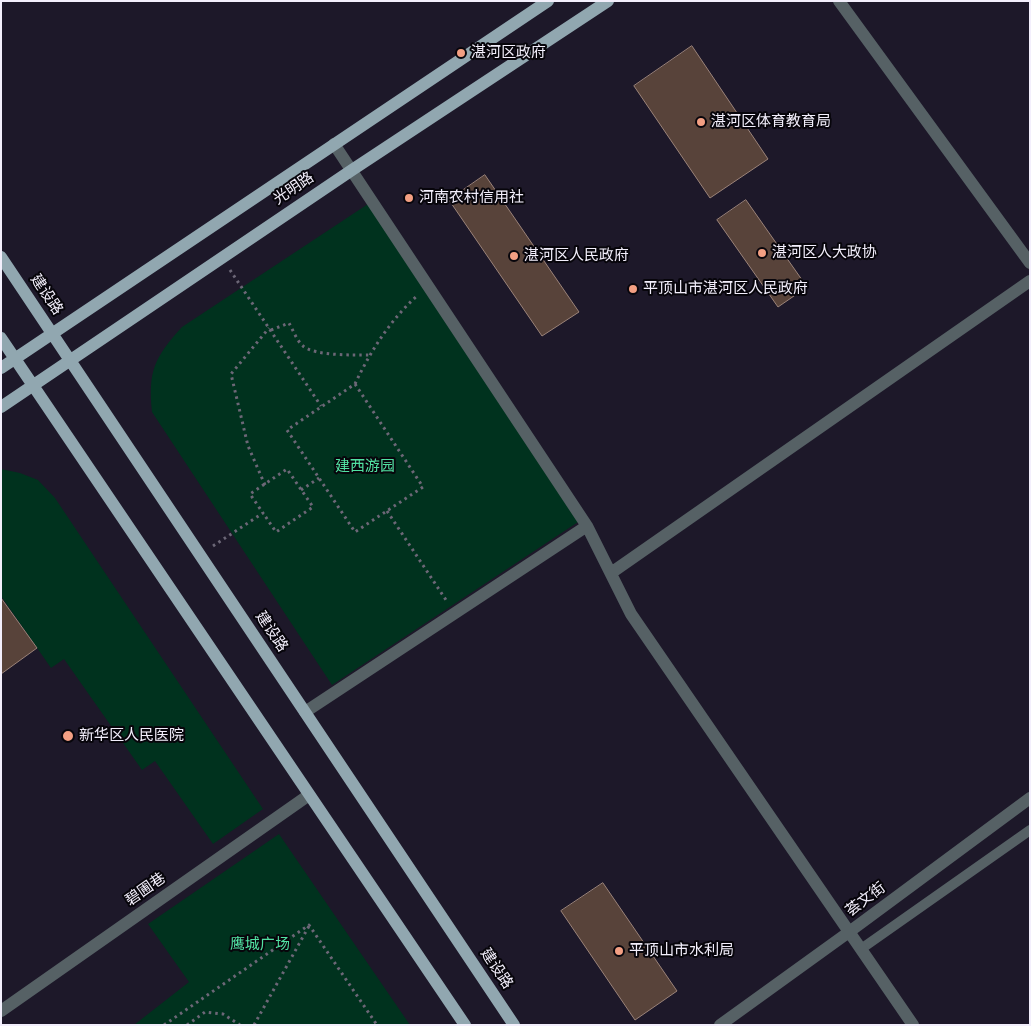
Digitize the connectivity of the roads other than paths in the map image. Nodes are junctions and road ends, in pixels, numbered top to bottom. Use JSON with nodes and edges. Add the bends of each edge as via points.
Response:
{"nodes":[{"id":1,"x":548,"y":1,"type":"edge"},
{"id":2,"x":608,"y":1,"type":"edge"},
{"id":3,"x":839,"y":1,"type":"edge"},
{"id":4,"x":334,"y":144,"type":"junction"},
{"id":5,"x":352,"y":170,"type":"junction"},
{"id":6,"x":1,"y":257,"type":"edge"},
{"id":7,"x":1030,"y":263,"type":"edge"},
{"id":8,"x":1030,"y":281,"type":"edge"},
{"id":9,"x":52,"y":333,"type":"junction"},
{"id":10,"x":1,"y":338,"type":"edge"},
{"id":11,"x":15,"y":359,"type":"junction"},
{"id":12,"x":71,"y":362,"type":"junction"},
{"id":13,"x":1,"y":368,"type":"edge"},
{"id":14,"x":34,"y":386,"type":"junction"},
{"id":15,"x":1,"y":407,"type":"edge"},
{"id":16,"x":587,"y":526,"type":"junction"},
{"id":17,"x":611,"y":573,"type":"junction"},
{"id":18,"x":305,"y":712,"type":"junction"},
{"id":19,"x":309,"y":795,"type":"junction"},
{"id":20,"x":1030,"y":798,"type":"edge"},
{"id":21,"x":1030,"y":830,"type":"edge"},
{"id":22,"x":850,"y":932,"type":"junction"},
{"id":23,"x":861,"y":949,"type":"junction"},
{"id":24,"x":1,"y":1010,"type":"edge"},
{"id":25,"x":465,"y":1025,"type":"edge"},
{"id":26,"x":514,"y":1025,"type":"edge"},
{"id":27,"x":720,"y":1025,"type":"edge"},
{"id":28,"x":913,"y":1025,"type":"edge"}],
"edges":[{"from":1,"to":4,"type":"main road","name":"光明路"},
{"from":2,"to":5,"type":"main road","name":"光明路"},
{"from":3,"to":7,"type":"street"},
{"from":4,"to":5,"type":"street"},
{"from":4,"to":9,"type":"main road","name":"光明路"},
{"from":5,"to":12,"type":"main road","name":"光明路"},
{"from":5,"to":16,"type":"street"},
{"from":6,"to":9,"type":"main road","name":"建设路"},
{"from":8,"to":17,"type":"street"},
{"from":9,"to":11,"type":"main road","name":"光明路"},
{"from":9,"to":12,"type":"main road","name":"建设路"},
{"from":10,"to":11,"type":"main road"},
{"from":11,"to":13,"type":"main road","name":"光明路"},
{"from":11,"to":14,"type":"main road"},
{"from":12,"to":14,"type":"main road","name":"光明路"},
{"from":12,"to":18,"type":"main road","name":"建设路"},
{"from":14,"to":15,"type":"main road","name":"光明路"},
{"from":14,"to":19,"type":"main road"},
{"from":16,"to":17,"type":"street"},
{"from":16,"to":18,"type":"street"},
{"from":17,"to":22,"type":"street","via":[[631,614]]},
{"from":18,"to":26,"type":"main road","name":"建设路"},
{"from":19,"to":24,"type":"street","name":"碧圃巷"},
{"from":19,"to":25,"type":"main road"},
{"from":20,"to":22,"type":"street","name":"荟文街"},
{"from":21,"to":23,"type":"lane"},
{"from":22,"to":23,"type":"street"},
{"from":22,"to":27,"type":"street","name":"荟文街"},
{"from":23,"to":28,"type":"street"}]}
